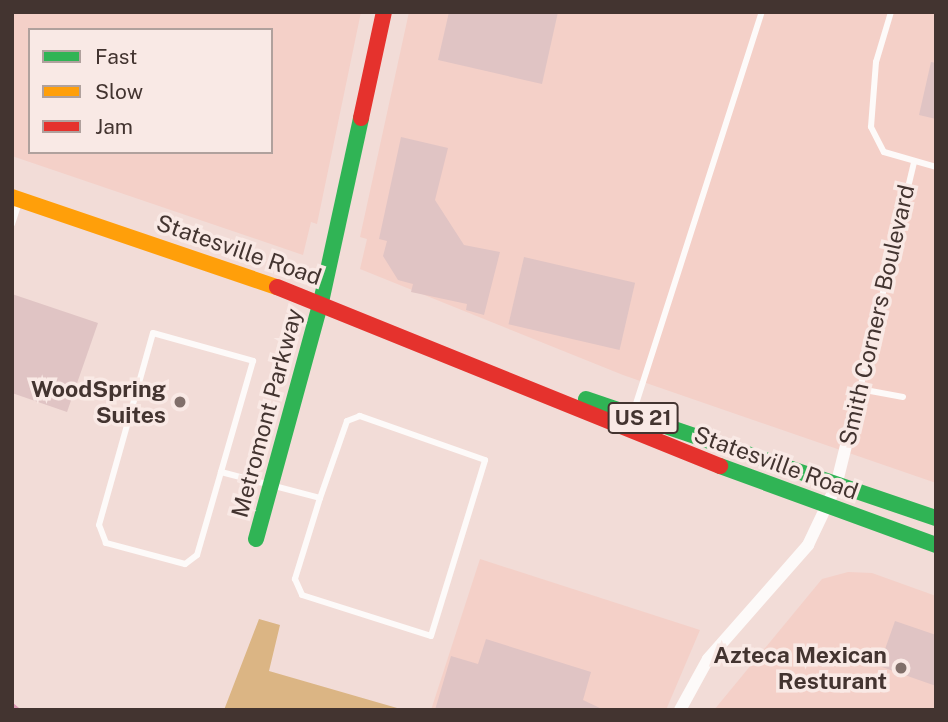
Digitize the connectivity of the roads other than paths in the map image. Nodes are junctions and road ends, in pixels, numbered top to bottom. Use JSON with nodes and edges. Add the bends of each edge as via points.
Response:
{"nodes":[{"id":1,"x":383,"y":12,"type":"edge"},
{"id":2,"x":762,"y":12,"type":"edge"},
{"id":3,"x":891,"y":12,"type":"edge"},
{"id":4,"x":914,"y":162,"type":"junction"},
{"id":5,"x":936,"y":167,"type":"edge"},
{"id":6,"x":16,"y":198,"type":"edge"},
{"id":7,"x":12,"y":224,"type":"edge"},
{"id":8,"x":321,"y":302,"type":"junction"},
{"id":9,"x":449,"y":352,"type":"junction"},
{"id":10,"x":860,"y":390,"type":"junction"},
{"id":11,"x":904,"y":397,"type":"dead end"},
{"id":12,"x":632,"y":415,"type":"junction"},
{"id":13,"x":221,"y":471,"type":"junction"},
{"id":14,"x":271,"y":484,"type":"junction"},
{"id":15,"x":836,"y":486,"type":"junction"},
{"id":16,"x":320,"y":498,"type":"junction"},
{"id":17,"x":829,"y":507,"type":"junction"},
{"id":18,"x":936,"y":518,"type":"edge"},
{"id":19,"x":256,"y":539,"type":"dead end"},
{"id":20,"x":936,"y":545,"type":"edge"},
{"id":21,"x":680,"y":710,"type":"edge"}],
"edges":[{"from":1,"to":8,"type":"main road","name":"Metromont Parkway"},
{"from":2,"to":12,"type":"lane"},
{"from":3,"to":4,"type":"lane","via":[[876,62],[870,127],[884,152]]},
{"from":4,"to":5,"type":"lane"},
{"from":4,"to":10,"type":"lane","name":"Smith Corners Boulevard"},
{"from":6,"to":7,"type":"lane"},
{"from":6,"to":8,"type":"main road","name":"Statesville Road","number":"US 21"},
{"from":8,"to":9,"type":"main road","name":"Statesville Road","number":"US 21"},
{"from":8,"to":14,"type":"main road","name":"Metromont Parkway"},
{"from":9,"to":12,"type":"main road","name":"Statesville Road","number":"US 21"},
{"from":9,"to":17,"type":"main road","name":"Statesville Road","number":"US 21","via":[[656,443]]},
{"from":10,"to":11,"type":"lane"},
{"from":10,"to":15,"type":"street","name":"Smith Corners Boulevard"},
{"from":12,"to":15,"type":"main road","name":"Statesville Road","number":"US 21"},
{"from":13,"to":13,"type":"lane","via":[[253,361],[153,333],[99,525],[106,543],[185,564],[197,555]]},
{"from":13,"to":14,"type":"lane"},
{"from":14,"to":16,"type":"lane"},
{"from":14,"to":19,"type":"main road","name":"Metromont Parkway"},
{"from":15,"to":17,"type":"street","name":"Smith Corners Boulevard"},
{"from":15,"to":18,"type":"main road","name":"Statesville Road","number":"US 21"},
{"from":16,"to":16,"type":"lane","via":[[295,579],[302,595],[431,636],[485,460],[360,416],[347,421]]},
{"from":17,"to":20,"type":"main road","name":"Statesville Road","number":"US 21"},
{"from":17,"to":21,"type":"street","name":"Smith Corners Boulevard","via":[[779,583],[708,659]]}]}
